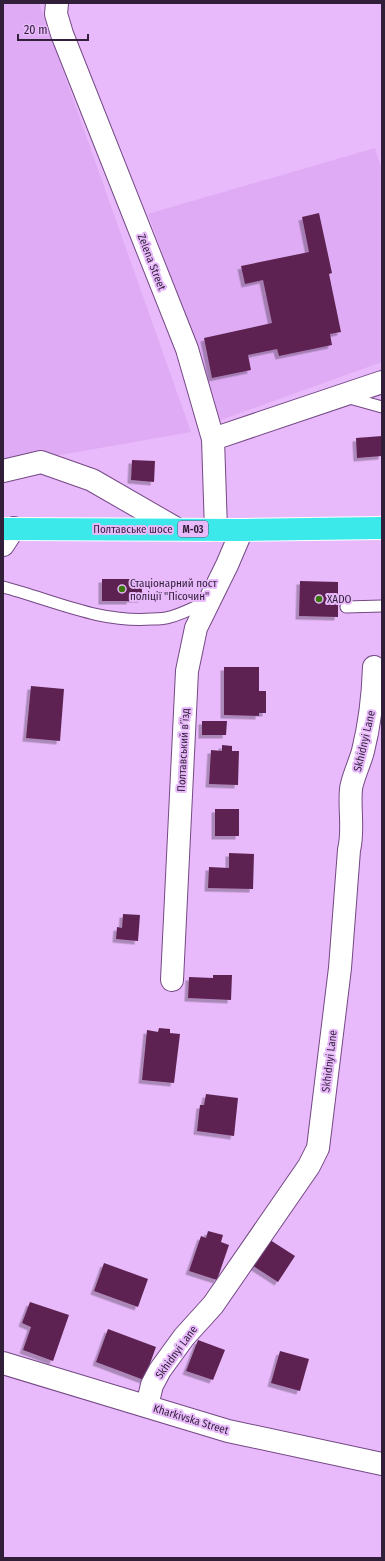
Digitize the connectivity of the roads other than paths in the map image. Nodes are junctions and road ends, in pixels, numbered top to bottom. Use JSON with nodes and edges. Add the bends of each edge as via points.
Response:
{"nodes":[{"id":1,"x":57,"y":3,"type":"edge"},
{"id":2,"x":382,"y":382,"type":"edge"},
{"id":3,"x":342,"y":395,"type":"junction"},
{"id":4,"x":382,"y":407,"type":"edge"},
{"id":5,"x":213,"y":439,"type":"junction"},
{"id":6,"x":3,"y":471,"type":"edge"},
{"id":7,"x":382,"y":528,"type":"edge"},
{"id":8,"x":177,"y":529,"type":"junction"},
{"id":9,"x":216,"y":530,"type":"junction"},
{"id":10,"x":242,"y":530,"type":"junction"},
{"id":11,"x":7,"y":534,"type":"edge"},
{"id":12,"x":3,"y":587,"type":"edge"},
{"id":13,"x":210,"y":600,"type":"junction"},
{"id":14,"x":382,"y":606,"type":"edge"},
{"id":15,"x":346,"y":607,"type":"dead end"},
{"id":16,"x":374,"y":667,"type":"dead end"},
{"id":17,"x":172,"y":980,"type":"dead end"},
{"id":18,"x":3,"y":1363,"type":"edge"},
{"id":19,"x":147,"y":1406,"type":"junction"},
{"id":20,"x":382,"y":1464,"type":"edge"}],
"edges":[{"from":1,"to":5,"type":"street","name":"Zelena Street","via":[[56,14],[62,34],[186,349]]},
{"from":2,"to":3,"type":"street"},
{"from":3,"to":4,"type":"lane"},
{"from":3,"to":5,"type":"street"},
{"from":5,"to":9,"type":"street","name":"Zelena Street"},
{"from":6,"to":8,"type":"street","via":[[41,462],[92,480]]},
{"from":7,"to":10,"type":"highway","name":"Полтавське шосе","number":"М-03"},
{"from":8,"to":9,"type":"highway","name":"Полтавське шосе","number":"М-03"},
{"from":8,"to":11,"type":"highway","name":"Полтавське шосе","number":"М-03"},
{"from":9,"to":10,"type":"highway","name":"Полтавське шосе","number":"М-03"},
{"from":10,"to":13,"type":"street","name":"Полтавський в’їзд"},
{"from":12,"to":13,"type":"lane","via":[[99,616],[139,620],[169,618]]},
{"from":13,"to":17,"type":"street","name":"Полтавський в’їзд","via":[[196,628],[187,671]]},
{"from":14,"to":15,"type":"lane"},
{"from":16,"to":19,"type":"street","name":"Skhidnyi Lane","via":[[369,725],[351,788],[352,837],[340,968],[318,1148],[309,1166],[213,1305],[184,1337],[160,1370],[152,1385]]},
{"from":18,"to":19,"type":"street","name":"Kharkivska Street"},
{"from":19,"to":20,"type":"street","name":"Kharkivska Street","via":[[228,1431]]}]}
